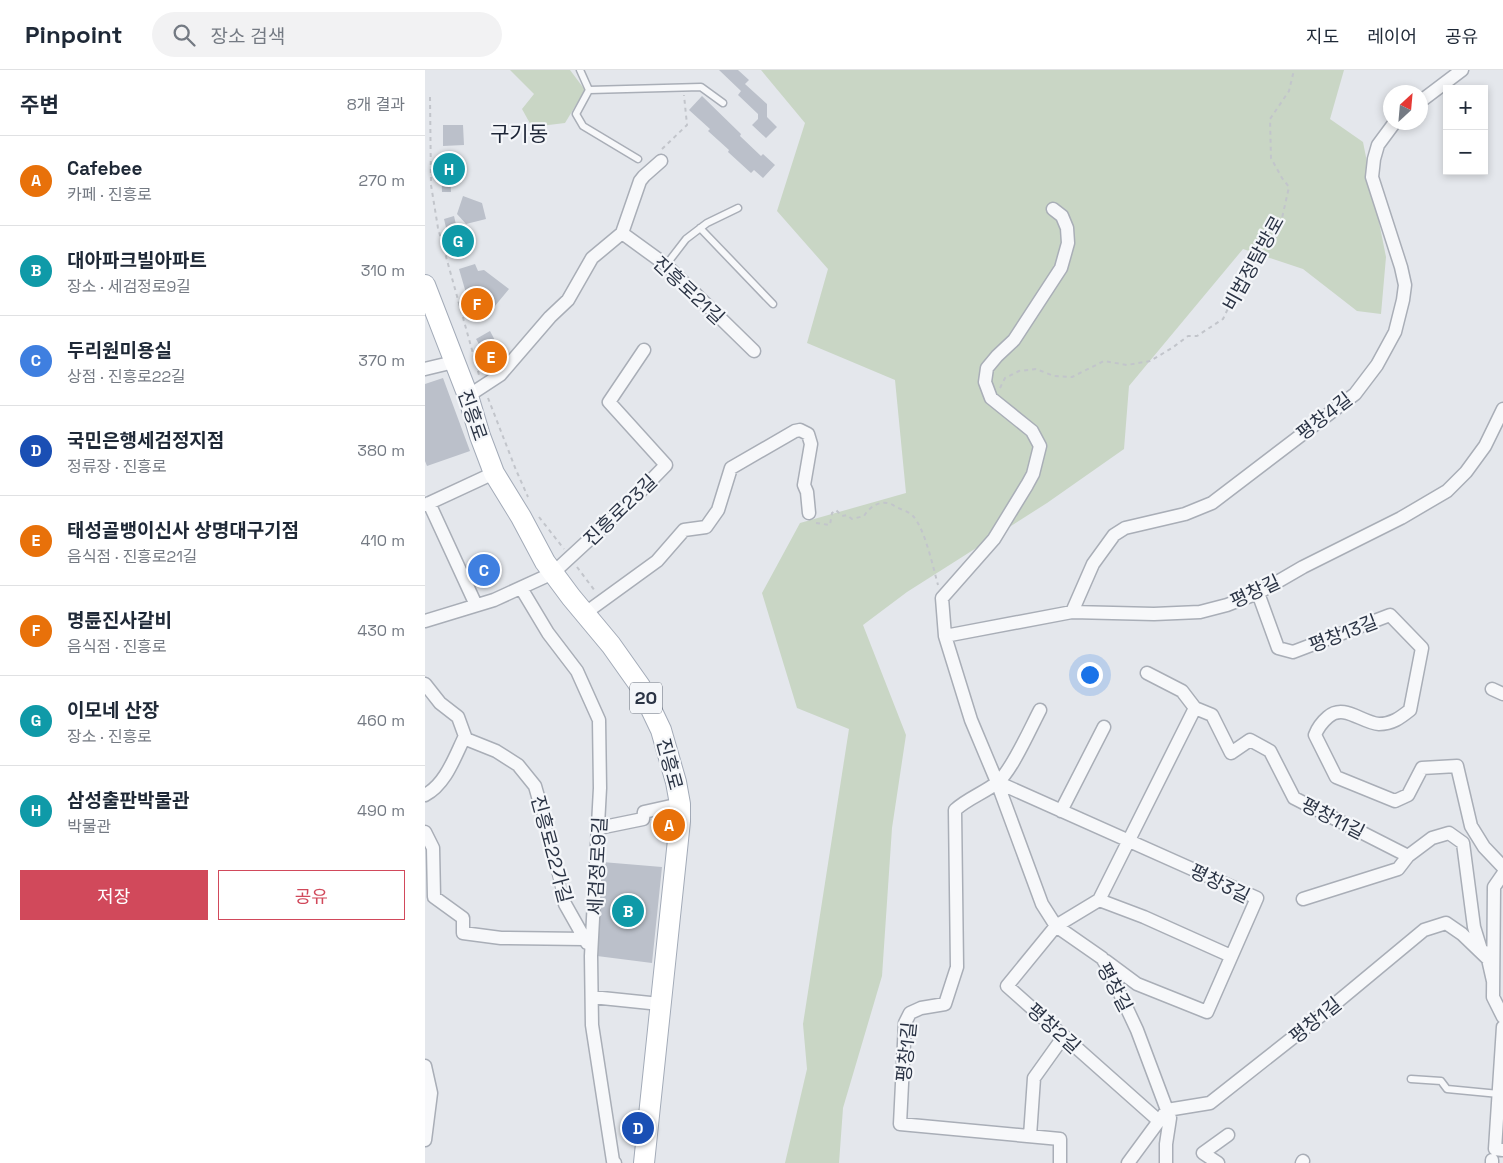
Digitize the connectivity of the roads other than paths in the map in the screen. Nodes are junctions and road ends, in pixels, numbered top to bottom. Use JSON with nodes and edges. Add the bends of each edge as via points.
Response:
{"nodes":[{"id":1,"x":580,"y":70,"type":"edge"},
{"id":2,"x":1462,"y":70,"type":"edge"},
{"id":3,"x":589,"y":90,"type":"junction"},
{"id":4,"x":1428,"y":97,"type":"edge"},
{"id":5,"x":723,"y":103,"type":"dead end"},
{"id":6,"x":1389,"y":130,"type":"edge"},
{"id":7,"x":660,"y":156,"type":"road end"},
{"id":8,"x":638,"y":159,"type":"dead end"},
{"id":9,"x":739,"y":208,"type":"dead end"},
{"id":10,"x":1053,"y":209,"type":"dead end"},
{"id":11,"x":700,"y":228,"type":"junction"},
{"id":12,"x":622,"y":233,"type":"junction"},
{"id":13,"x":665,"y":265,"type":"junction"},
{"id":14,"x":425,"y":285,"type":"edge"},
{"id":15,"x":773,"y":304,"type":"dead end"},
{"id":16,"x":644,"y":350,"type":"dead end"},
{"id":17,"x":754,"y":351,"type":"dead end"},
{"id":18,"x":454,"y":362,"type":"junction"},
{"id":19,"x":425,"y":369,"type":"edge"},
{"id":20,"x":476,"y":391,"type":"junction"},
{"id":21,"x":1503,"y":409,"type":"edge"},
{"id":22,"x":494,"y":473,"type":"junction"},
{"id":23,"x":427,"y":504,"type":"edge"},
{"id":24,"x":809,"y":513,"type":"road end"},
{"id":25,"x":553,"y":572,"type":"junction"},
{"id":26,"x":521,"y":588,"type":"junction"},
{"id":27,"x":1257,"y":593,"type":"junction"},
{"id":28,"x":476,"y":605,"type":"junction"},
{"id":29,"x":1072,"y":612,"type":"junction"},
{"id":30,"x":584,"y":614,"type":"junction"},
{"id":31,"x":425,"y":621,"type":"edge"},
{"id":32,"x":945,"y":636,"type":"junction"},
{"id":33,"x":1147,"y":673,"type":"dead end"},
{"id":34,"x":425,"y":684,"type":"edge"},
{"id":35,"x":1195,"y":708,"type":"junction"},
{"id":36,"x":1040,"y":710,"type":"dead end"},
{"id":37,"x":1104,"y":727,"type":"dead end"},
{"id":38,"x":465,"y":736,"type":"junction"},
{"id":39,"x":997,"y":782,"type":"junction"},
{"id":40,"x":425,"y":795,"type":"edge"},
{"id":41,"x":680,"y":804,"type":"junction"},
{"id":42,"x":541,"y":807,"type":"joint"},
{"id":43,"x":1061,"y":811,"type":"junction"},
{"id":44,"x":599,"y":828,"type":"junction"},
{"id":45,"x":425,"y":832,"type":"edge"},
{"id":46,"x":1129,"y":841,"type":"junction"},
{"id":47,"x":1408,"y":856,"type":"junction"},
{"id":48,"x":1503,"y":867,"type":"edge"},
{"id":49,"x":1503,"y":874,"type":"edge"},
{"id":50,"x":1303,"y":899,"type":"dead end"},
{"id":51,"x":1099,"y":900,"type":"junction"},
{"id":52,"x":565,"y":904,"type":"joint"},
{"id":53,"x":1057,"y":926,"type":"junction"},
{"id":54,"x":583,"y":938,"type":"junction"},
{"id":55,"x":592,"y":952,"type":"junction"},
{"id":56,"x":1488,"y":952,"type":"junction"},
{"id":57,"x":1231,"y":956,"type":"junction"},
{"id":58,"x":1102,"y":958,"type":"junction"},
{"id":59,"x":592,"y":997,"type":"junction"},
{"id":60,"x":660,"y":1004,"type":"junction"},
{"id":61,"x":1503,"y":1017,"type":"edge"},
{"id":62,"x":1503,"y":1027,"type":"edge"},
{"id":63,"x":1064,"y":1036,"type":"junction"},
{"id":64,"x":425,"y":1066,"type":"edge"},
{"id":65,"x":1411,"y":1079,"type":"dead end"},
{"id":66,"x":1499,"y":1094,"type":"junction"},
{"id":67,"x":1167,"y":1110,"type":"junction"},
{"id":68,"x":1159,"y":1121,"type":"junction"},
{"id":69,"x":1030,"y":1136,"type":"junction"},
{"id":70,"x":1228,"y":1136,"type":"dead end"},
{"id":71,"x":425,"y":1140,"type":"edge"},
{"id":72,"x":1503,"y":1150,"type":"edge"},
{"id":73,"x":615,"y":1163,"type":"edge"},
{"id":74,"x":644,"y":1163,"type":"edge"},
{"id":75,"x":1060,"y":1163,"type":"edge"},
{"id":76,"x":1128,"y":1163,"type":"edge"},
{"id":77,"x":1166,"y":1163,"type":"edge"},
{"id":78,"x":1217,"y":1163,"type":"edge"}],
"edges":[{"from":1,"to":3,"type":"lane"},
{"from":2,"to":4,"type":"street"},
{"from":3,"to":5,"type":"lane","via":[[701,87]]},
{"from":3,"to":8,"type":"lane","via":[[576,114],[583,126]]},
{"from":6,"to":29,"type":"street","name":"평창4길","via":[[1378,145],[1373,178],[1405,285],[1395,332],[1377,365],[1355,394],[1212,503],[1185,514],[1125,528],[1114,535],[1093,564]]},
{"from":7,"to":12,"type":"street","via":[[640,181]]},
{"from":9,"to":11,"type":"lane"},
{"from":10,"to":32,"type":"street","name":"평창길","number":"평창길","via":[[1062,216],[1067,228],[1069,243],[1061,268],[1014,340],[987,368],[985,382],[991,398],[1031,431],[1040,446],[1033,474],[994,539],[942,598]]},
{"from":11,"to":13,"type":"lane","via":[[686,239]]},
{"from":11,"to":15,"type":"lane"},
{"from":12,"to":13,"type":"street","name":"진흥로21길"},
{"from":12,"to":20,"type":"street","via":[[592,258],[568,300],[500,375]]},
{"from":13,"to":17,"type":"street","name":"진흥로21길"},
{"from":14,"to":18,"type":"main road","name":"진흥로","number":"20"},
{"from":16,"to":25,"type":"street","name":"진흥로23길","via":[[609,402],[666,465]]},
{"from":18,"to":19,"type":"street"},
{"from":18,"to":20,"type":"main road","name":"진흥로","number":"20"},
{"from":20,"to":22,"type":"main road","name":"진흥로","number":"20","via":[[480,436]]},
{"from":21,"to":27,"type":"street","name":"평창길","number":"평창길","via":[[1485,446],[1447,491]]},
{"from":22,"to":23,"type":"street"},
{"from":22,"to":25,"type":"main road","name":"진흥로","number":"20"},
{"from":23,"to":28,"type":"street"},
{"from":24,"to":30,"type":"street","via":[[804,485],[811,444],[807,434],[800,430],[731,468],[718,510],[706,527],[684,530],[657,561]]},
{"from":25,"to":26,"type":"street","name":"진흥로23길"},
{"from":25,"to":30,"type":"main road","name":"진흥로","number":"20"},
{"from":26,"to":28,"type":"street","name":"진흥로23길"},
{"from":26,"to":44,"type":"street","name":"세검정로9길","via":[[548,633],[577,670],[599,720]]},
{"from":27,"to":29,"type":"street","name":"평창길","number":"평창길","via":[[1199,612]]},
{"from":27,"to":48,"type":"street","name":"평창13길","via":[[1278,648],[1293,652],[1390,615],[1421,648],[1410,710],[1395,722],[1378,724],[1343,712],[1332,714],[1319,725],[1315,736],[1336,777],[1395,801],[1408,795],[1422,768],[1457,766],[1471,826],[1484,847]]},
{"from":28,"to":31,"type":"street","name":"진흥로23길"},
{"from":29,"to":32,"type":"street","name":"평창길","number":"평창길"},
{"from":30,"to":41,"type":"main road","name":"진흥로","number":"20","via":[[640,686],[661,730]]},
{"from":32,"to":39,"type":"street","name":"평창길","number":"평창길","via":[[971,720]]},
{"from":33,"to":35,"type":"street","name":"평창11길","via":[[1182,691]]},
{"from":34,"to":38,"type":"street","via":[[440,703],[458,717]]},
{"from":35,"to":46,"type":"street"},
{"from":35,"to":47,"type":"street","name":"평창11길","via":[[1212,715],[1231,753],[1250,740],[1270,751],[1294,798]]},
{"from":36,"to":39,"type":"street","via":[[1006,774]]},
{"from":37,"to":43,"type":"street"},
{"from":38,"to":40,"type":"street","via":[[448,770],[433,791]]},
{"from":38,"to":42,"type":"street","name":"진흥로22가길","via":[[518,764],[535,786]]},
{"from":39,"to":43,"type":"street","name":"평창3길"},
{"from":39,"to":53,"type":"street","name":"평창길","number":"평창길","via":[[1042,904]]},
{"from":39,"to":69,"type":"street","name":"평창1길","via":[[955,810],[957,967],[945,1004],[910,1013],[905,1023],[901,1124]]},
{"from":41,"to":44,"type":"street","via":[[644,812],[643,820]]},
{"from":41,"to":60,"type":"main road","name":"진흥로","number":"20"},
{"from":42,"to":52,"type":"street","name":"진흥로22가길"},
{"from":43,"to":46,"type":"street","name":"평창3길"},
{"from":44,"to":55,"type":"street","name":"세검정로9길"},
{"from":45,"to":54,"type":"street","via":[[433,848],[434,897],[463,918],[463,933],[501,938]]},
{"from":46,"to":51,"type":"street"},
{"from":46,"to":57,"type":"street","name":"평창3길","via":[[1257,898]]},
{"from":47,"to":50,"type":"street","via":[[1398,869]]},
{"from":47,"to":56,"type":"street","via":[[1432,838],[1449,833],[1463,843],[1474,928]]},
{"from":49,"to":56,"type":"street","via":[[1494,887]]},
{"from":51,"to":53,"type":"street"},
{"from":51,"to":57,"type":"street"},
{"from":52,"to":54,"type":"street","name":"진흥로22가길"},
{"from":53,"to":58,"type":"street","name":"평창길","number":"평창길"},
{"from":53,"to":63,"type":"street","name":"평창2길","via":[[1007,986]]},
{"from":54,"to":55,"type":"street","name":"진흥로22가길"},
{"from":55,"to":59,"type":"street","name":"세검정로9길"},
{"from":56,"to":61,"type":"street","via":[[1493,997]]},
{"from":56,"to":67,"type":"street","name":"평창1길","via":[[1446,922],[1424,930],[1209,1104]]},
{"from":57,"to":58,"type":"street","name":"평창3길","via":[[1207,1012],[1137,984]]},
{"from":58,"to":67,"type":"street","name":"평창길","number":"평창길","via":[[1137,1030]]},
{"from":59,"to":60,"type":"street"},
{"from":59,"to":73,"type":"street","name":"세검정로9길","via":[[592,1025]]},
{"from":60,"to":74,"type":"main road","name":"진흥로","number":"20"},
{"from":62,"to":66,"type":"street"},
{"from":63,"to":68,"type":"street","name":"평창2길"},
{"from":63,"to":69,"type":"street","via":[[1034,1078]]},
{"from":64,"to":71,"type":"street","via":[[431,1092]]},
{"from":65,"to":66,"type":"lane","via":[[1441,1081],[1447,1089]]},
{"from":66,"to":72,"type":"street","via":[[1495,1149]]},
{"from":67,"to":68,"type":"street"},
{"from":67,"to":77,"type":"street","name":"평창길","number":"평창길","via":[[1170,1118]]},
{"from":68,"to":76,"type":"street"},
{"from":69,"to":75,"type":"street","name":"평창1길","via":[[1060,1139]]},
{"from":70,"to":78,"type":"street","via":[[1203,1153]]}]}
